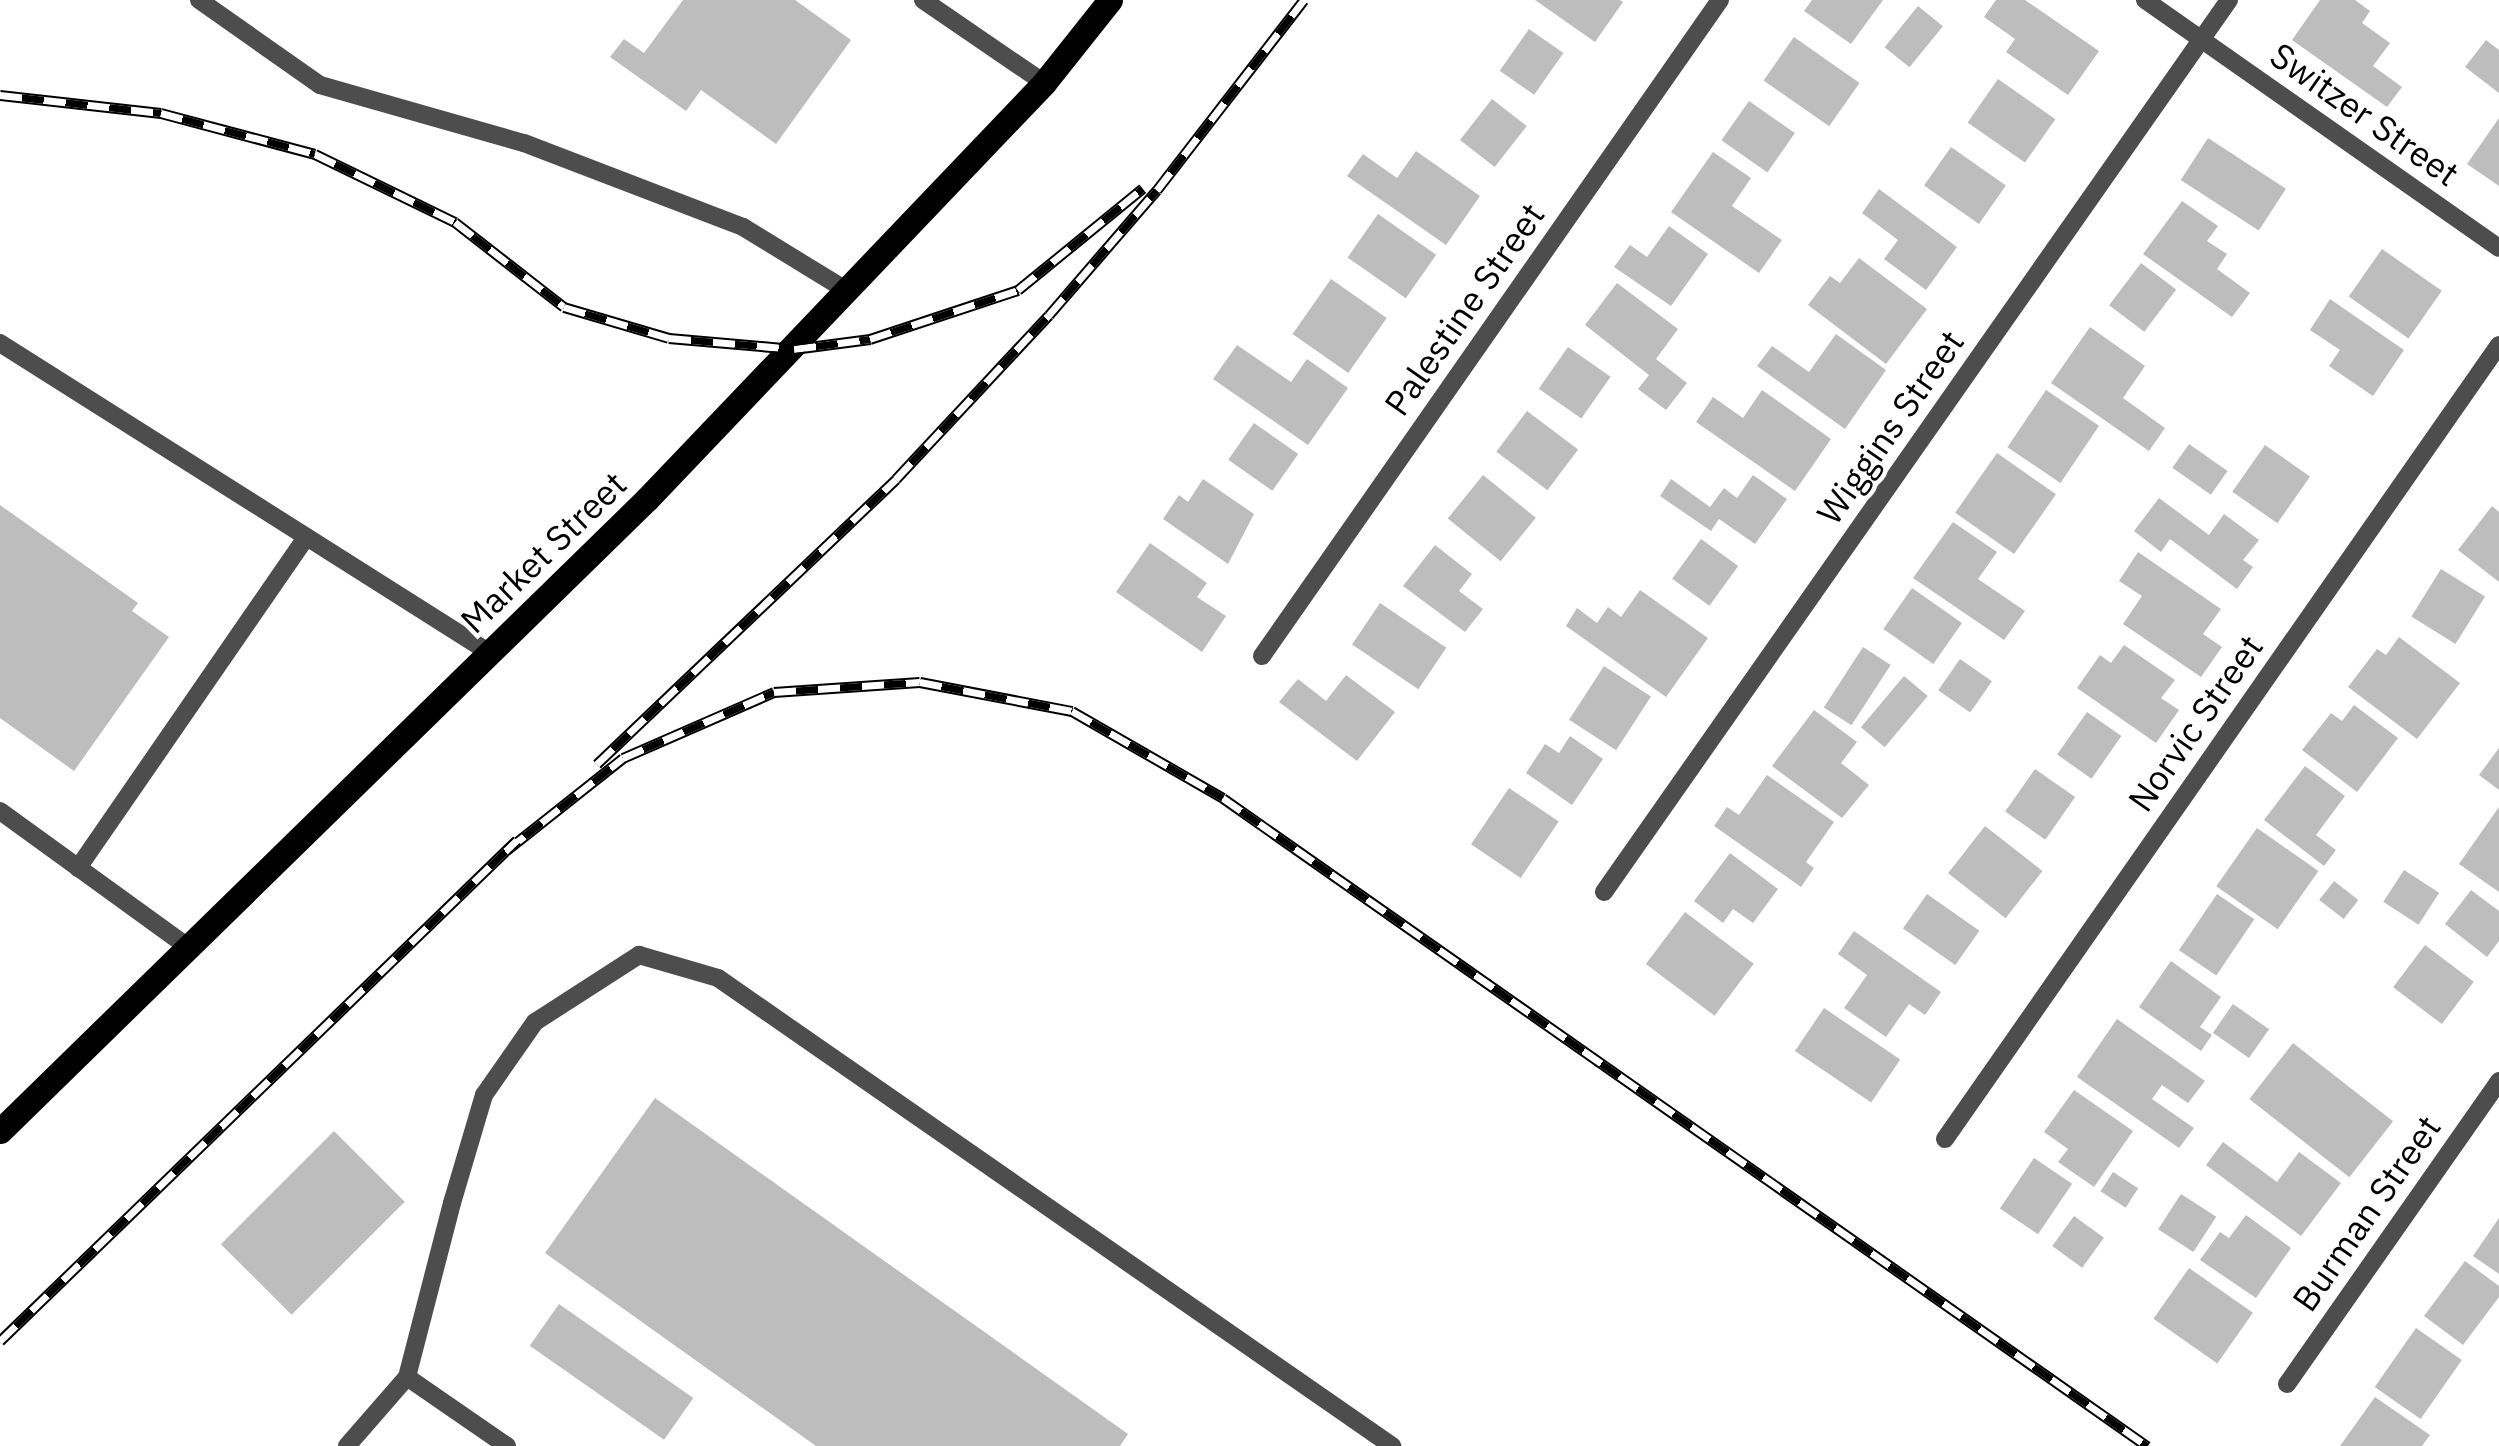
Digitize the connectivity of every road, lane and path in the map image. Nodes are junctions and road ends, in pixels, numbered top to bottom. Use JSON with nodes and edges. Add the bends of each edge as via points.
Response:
{"nodes":[{"id":1,"x":199,"y":0,"type":"edge"},
{"id":2,"x":923,"y":0,"type":"edge"},
{"id":3,"x":1110,"y":0,"type":"edge"},
{"id":4,"x":1720,"y":0,"type":"edge"},
{"id":5,"x":2145,"y":0,"type":"edge"},
{"id":6,"x":2229,"y":0,"type":"edge"},
{"id":7,"x":2201,"y":40,"type":"junction"},
{"id":8,"x":1044,"y":82,"type":"junction"},
{"id":9,"x":2499,"y":248,"type":"edge"},
{"id":10,"x":849,"y":292,"type":"junction"},
{"id":11,"x":0,"y":343,"type":"edge"},
{"id":12,"x":2499,"y":345,"type":"edge"},
{"id":13,"x":306,"y":537,"type":"junction"},
{"id":14,"x":490,"y":653,"type":"junction"},
{"id":15,"x":1262,"y":656,"type":"dead end"},
{"id":16,"x":0,"y":810,"type":"edge"},
{"id":17,"x":78,"y":868,"type":"junction"},
{"id":18,"x":1604,"y":892,"type":"dead end"},
{"id":19,"x":188,"y":948,"type":"junction"},
{"id":20,"x":2499,"y":1080,"type":"edge"},
{"id":21,"x":0,"y":1131,"type":"edge"},
{"id":22,"x":1944,"y":1139,"type":"dead end"},
{"id":23,"x":407,"y":1377,"type":"junction"},
{"id":24,"x":2287,"y":1384,"type":"dead end"},
{"id":25,"x":347,"y":1446,"type":"edge"},
{"id":26,"x":507,"y":1446,"type":"edge"},
{"id":27,"x":1392,"y":1446,"type":"edge"}],
"edges":[{"from":1,"to":10,"type":"street","via":[[320,85],[524,143],[743,227]]},
{"from":2,"to":8,"type":"street"},
{"from":3,"to":8,"type":"main road","name":"Market Street"},
{"from":4,"to":15,"type":"street","name":"Palestine Street"},
{"from":5,"to":7,"type":"street","name":"Switzer Street"},
{"from":6,"to":7,"type":"street","name":"Wiggins Street"},
{"from":7,"to":9,"type":"street","name":"Switzer Street"},
{"from":7,"to":18,"type":"street","name":"Wiggins Street"},
{"from":8,"to":10,"type":"main road","name":"Market Street"},
{"from":10,"to":14,"type":"main road","name":"Market Street"},
{"from":11,"to":13,"type":"street"},
{"from":12,"to":22,"type":"street","name":"Norvic Street"},
{"from":13,"to":14,"type":"street"},
{"from":13,"to":17,"type":"street"},
{"from":14,"to":19,"type":"main road","name":"Market Street"},
{"from":16,"to":17,"type":"street"},
{"from":17,"to":19,"type":"street"},
{"from":19,"to":21,"type":"main road","name":"Market Street"},
{"from":20,"to":24,"type":"street","name":"Burman Street"},
{"from":23,"to":25,"type":"street"},
{"from":23,"to":26,"type":"street"},
{"from":23,"to":27,"type":"street","via":[[484,1095],[535,1022],[639,955],[718,978]]}]}
